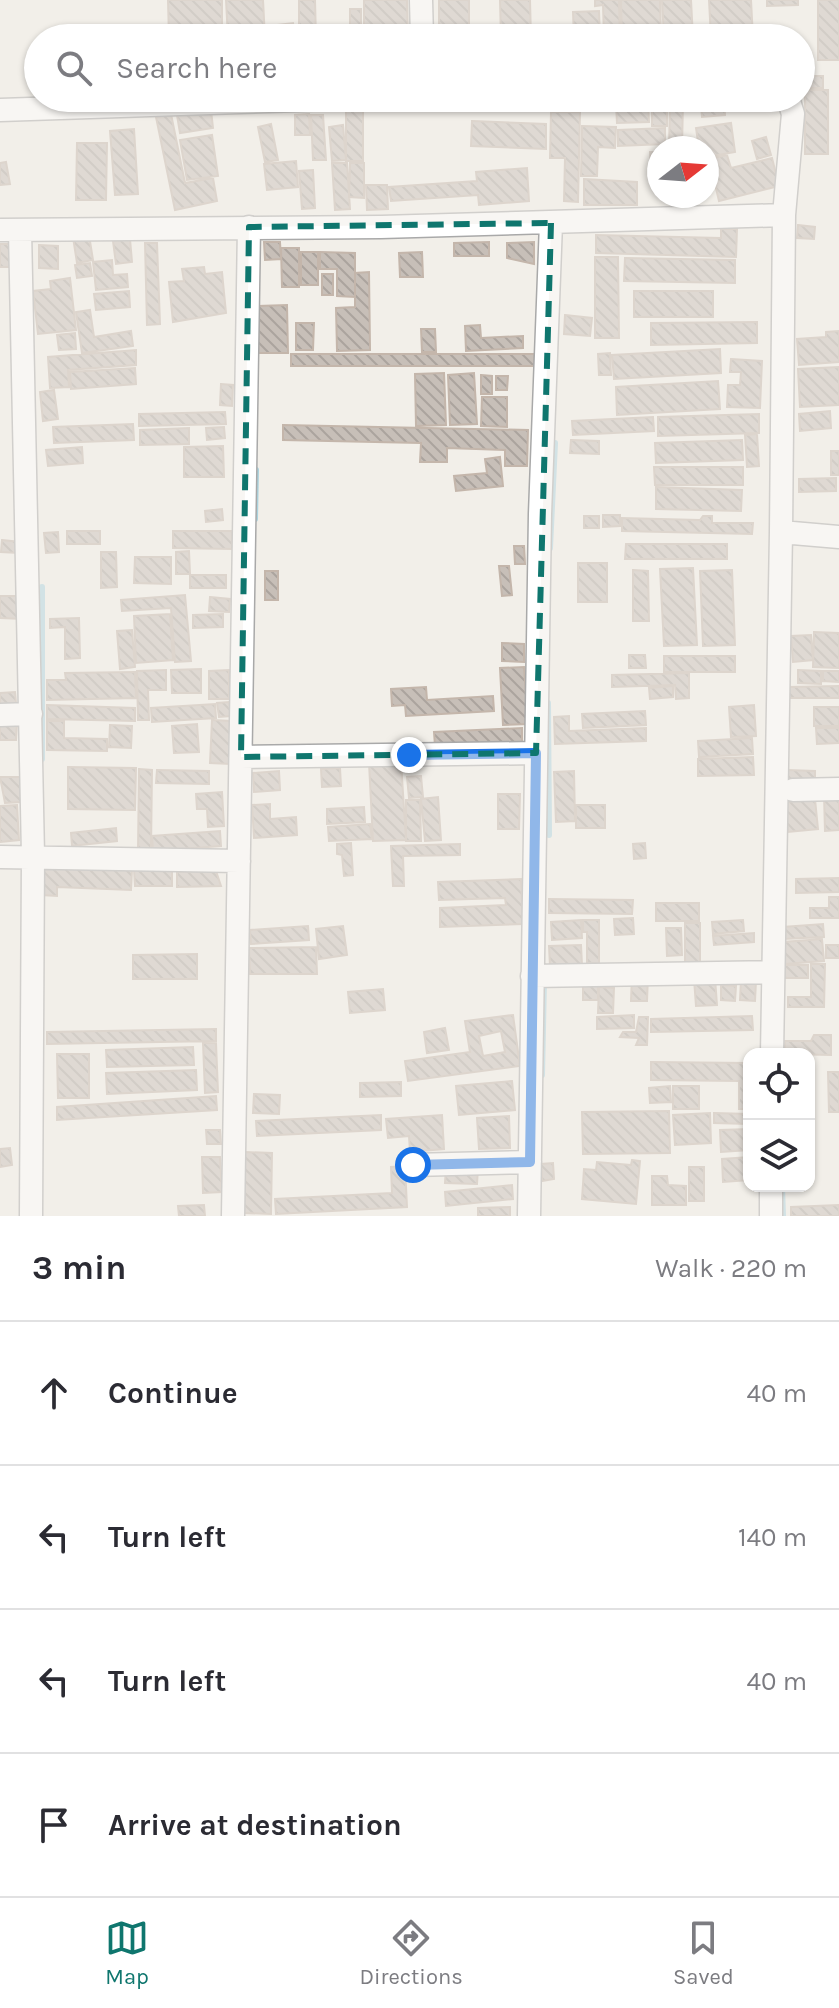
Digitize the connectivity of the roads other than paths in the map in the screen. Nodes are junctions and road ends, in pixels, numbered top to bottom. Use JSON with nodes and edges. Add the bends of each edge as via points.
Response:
{"nodes":[{"id":1,"x":421,"y":0,"type":"edge"},
{"id":2,"x":422,"y":24,"type":"edge"},
{"id":3,"x":24,"y":109,"type":"edge"},
{"id":4,"x":0,"y":110,"type":"edge"},
{"id":5,"x":792,"y":112,"type":"edge"},
{"id":6,"x":784,"y":215,"type":"junction"},
{"id":7,"x":551,"y":223,"type":"junction"},
{"id":8,"x":249,"y":227,"type":"junction"},
{"id":9,"x":10,"y":230,"type":"edge"},
{"id":10,"x":781,"y":532,"type":"junction"},
{"id":11,"x":839,"y":537,"type":"edge"},
{"id":12,"x":31,"y":714,"type":"junction"},
{"id":13,"x":0,"y":715,"type":"edge"},
{"id":14,"x":536,"y":753,"type":"junction"},
{"id":15,"x":241,"y":757,"type":"junction"},
{"id":16,"x":839,"y":789,"type":"edge"},
{"id":17,"x":793,"y":790,"type":"dead end"},
{"id":18,"x":33,"y":855,"type":"junction"},
{"id":19,"x":0,"y":857,"type":"edge"},
{"id":20,"x":239,"y":861,"type":"junction"},
{"id":21,"x":773,"y":972,"type":"junction"},
{"id":22,"x":532,"y":976,"type":"junction"},
{"id":23,"x":772,"y":1048,"type":"edge"},
{"id":24,"x":530,"y":1162,"type":"junction"},
{"id":25,"x":413,"y":1165,"type":"dead end"},
{"id":26,"x":771,"y":1192,"type":"edge"},
{"id":27,"x":31,"y":1216,"type":"edge"},
{"id":28,"x":233,"y":1216,"type":"edge"},
{"id":29,"x":529,"y":1216,"type":"edge"},
{"id":30,"x":771,"y":1216,"type":"edge"}],
"edges":[{"from":1,"to":2,"type":"street"},
{"from":3,"to":4,"type":"street"},
{"from":5,"to":6,"type":"street"},
{"from":6,"to":7,"type":"street"},
{"from":6,"to":10,"type":"street"},
{"from":7,"to":8,"type":"street"},
{"from":7,"to":14,"type":"street"},
{"from":8,"to":9,"type":"street"},
{"from":8,"to":15,"type":"street"},
{"from":9,"to":12,"type":"street"},
{"from":10,"to":11,"type":"street"},
{"from":10,"to":21,"type":"street"},
{"from":12,"to":13,"type":"street"},
{"from":12,"to":18,"type":"street"},
{"from":14,"to":15,"type":"street"},
{"from":14,"to":22,"type":"street"},
{"from":15,"to":20,"type":"street"},
{"from":16,"to":17,"type":"street"},
{"from":18,"to":19,"type":"street"},
{"from":18,"to":20,"type":"street"},
{"from":18,"to":27,"type":"street"},
{"from":20,"to":28,"type":"street"},
{"from":21,"to":22,"type":"street"},
{"from":21,"to":23,"type":"street"},
{"from":22,"to":24,"type":"street"},
{"from":24,"to":25,"type":"street"},
{"from":24,"to":29,"type":"street"},
{"from":26,"to":30,"type":"street"}]}
